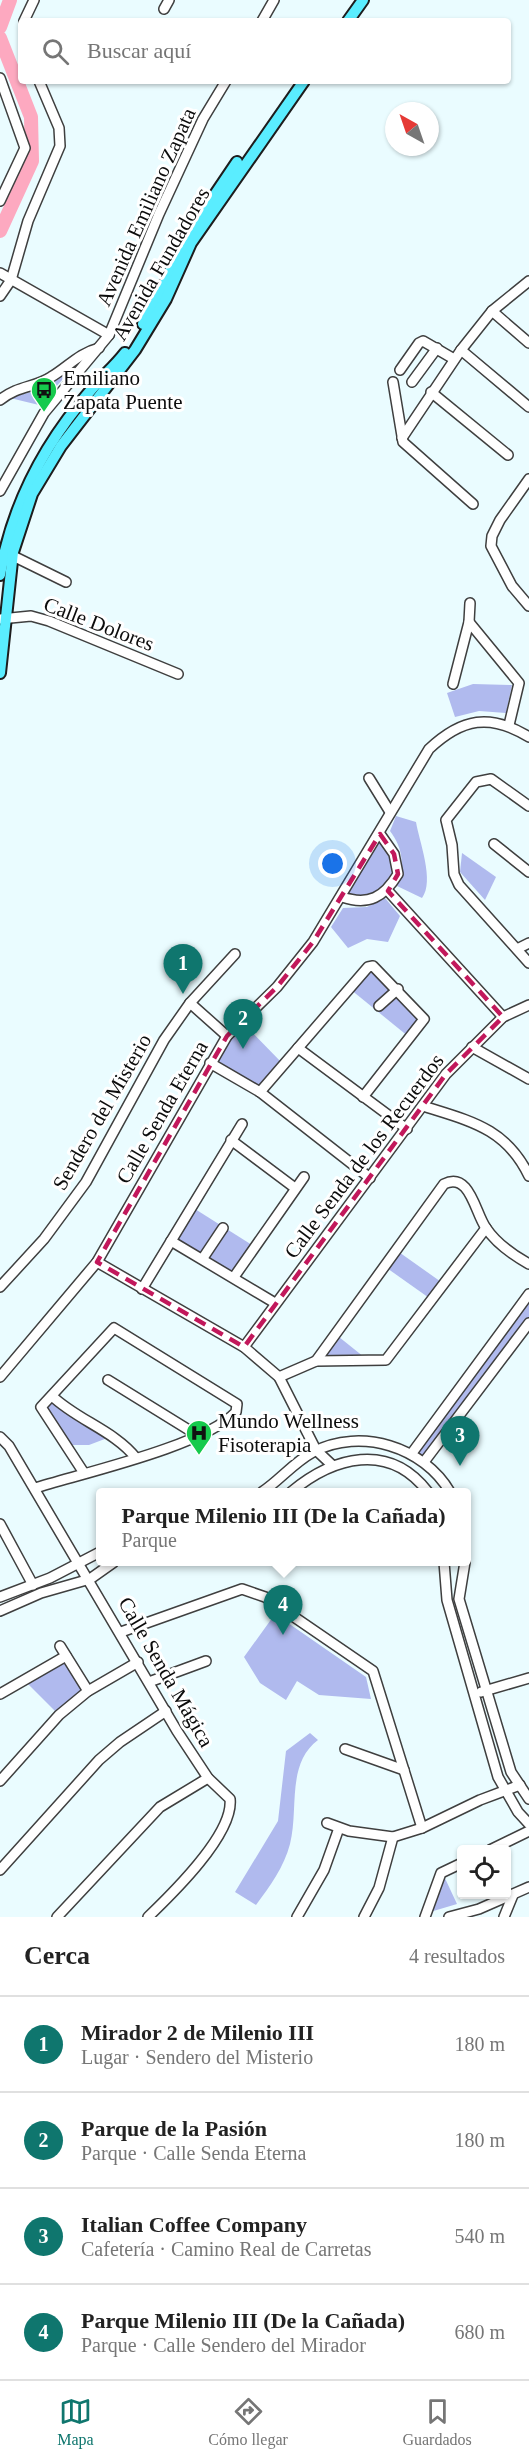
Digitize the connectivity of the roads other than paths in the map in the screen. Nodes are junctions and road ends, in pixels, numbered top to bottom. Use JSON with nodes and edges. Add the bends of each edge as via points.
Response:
{"nodes":[{"id":1,"x":34,"y":0,"type":"edge"},
{"id":2,"x":274,"y":0,"type":"edge"},
{"id":3,"x":354,"y":0,"type":"edge"},
{"id":4,"x":363,"y":0,"type":"edge"},
{"id":5,"x":25,"y":18,"type":"edge"},
{"id":6,"x":264,"y":18,"type":"edge"},
{"id":7,"x":341,"y":18,"type":"edge"},
{"id":8,"x":350,"y":18,"type":"edge"},
{"id":9,"x":0,"y":78,"type":"edge"},
{"id":10,"x":40,"y":84,"type":"edge"},
{"id":11,"x":224,"y":84,"type":"edge"},
{"id":12,"x":293,"y":84,"type":"edge"},
{"id":13,"x":302,"y":84,"type":"edge"},
{"id":14,"x":0,"y":201,"type":"edge"},
{"id":15,"x":5,"y":276,"type":"edge"},
{"id":16,"x":529,"y":281,"type":"edge"},
{"id":17,"x":0,"y":296,"type":"edge"},
{"id":18,"x":492,"y":311,"type":"junction"},
{"id":19,"x":109,"y":335,"type":"junction"},
{"id":20,"x":529,"y":343,"type":"edge"},
{"id":21,"x":99,"y":348,"type":"junction"},
{"id":22,"x":437,"y":348,"type":"junction"},
{"id":23,"x":461,"y":350,"type":"junction"},
{"id":24,"x":454,"y":359,"type":"junction"},
{"id":25,"x":400,"y":370,"type":"dead end"},
{"id":26,"x":393,"y":382,"type":"dead end"},
{"id":27,"x":412,"y":382,"type":"dead end"},
{"id":28,"x":431,"y":392,"type":"junction"},
{"id":29,"x":0,"y":400,"type":"edge"},
{"id":30,"x":529,"y":407,"type":"edge"},
{"id":31,"x":402,"y":438,"type":"junction"},
{"id":32,"x":508,"y":455,"type":"dead end"},
{"id":33,"x":529,"y":479,"type":"edge"},
{"id":34,"x":0,"y":492,"type":"edge"},
{"id":35,"x":473,"y":504,"type":"dead end"},
{"id":36,"x":13,"y":556,"type":"junction"},
{"id":37,"x":0,"y":575,"type":"edge"},
{"id":38,"x":66,"y":582,"type":"dead end"},
{"id":39,"x":470,"y":603,"type":"dead end"},
{"id":40,"x":529,"y":606,"type":"edge"},
{"id":41,"x":3,"y":618,"type":"edge"},
{"id":42,"x":470,"y":622,"type":"junction"},
{"id":43,"x":0,"y":673,"type":"edge"},
{"id":44,"x":178,"y":674,"type":"dead end"},
{"id":45,"x":453,"y":684,"type":"dead end"},
{"id":46,"x":509,"y":725,"type":"junction"},
{"id":47,"x":529,"y":737,"type":"edge"},
{"id":48,"x":369,"y":778,"type":"dead end"},
{"id":49,"x":529,"y":806,"type":"edge"},
{"id":50,"x":390,"y":812,"type":"junction"},
{"id":51,"x":380,"y":834,"type":"junction"},
{"id":52,"x":494,"y":844,"type":"dead end"},
{"id":53,"x":529,"y":872,"type":"edge"},
{"id":54,"x":388,"y":891,"type":"junction"},
{"id":55,"x":342,"y":897,"type":"junction"},
{"id":56,"x":529,"y":943,"type":"edge"},
{"id":57,"x":517,"y":949,"type":"junction"},
{"id":58,"x":235,"y":954,"type":"dead end"},
{"id":59,"x":529,"y":963,"type":"edge"},
{"id":60,"x":398,"y":989,"type":"junction"},
{"id":61,"x":190,"y":1003,"type":"junction"},
{"id":62,"x":529,"y":1005,"type":"edge"},
{"id":63,"x":379,"y":1006,"type":"dead end"},
{"id":64,"x":503,"y":1017,"type":"junction"},
{"id":65,"x":227,"y":1036,"type":"junction"},
{"id":66,"x":472,"y":1047,"type":"junction"},
{"id":67,"x":298,"y":1048,"type":"junction"},
{"id":68,"x":210,"y":1063,"type":"junction"},
{"id":69,"x":529,"y":1078,"type":"edge"},
{"id":70,"x":260,"y":1092,"type":"junction"},
{"id":71,"x":363,"y":1097,"type":"junction"},
{"id":72,"x":423,"y":1106,"type":"junction"},
{"id":73,"x":242,"y":1124,"type":"dead end"},
{"id":74,"x":407,"y":1128,"type":"junction"},
{"id":75,"x":231,"y":1140,"type":"junction"},
{"id":76,"x":529,"y":1176,"type":"edge"},
{"id":77,"x":304,"y":1177,"type":"dead end"},
{"id":78,"x":370,"y":1178,"type":"junction"},
{"id":79,"x":295,"y":1188,"type":"junction"},
{"id":80,"x":223,"y":1227,"type":"dead end"},
{"id":81,"x":486,"y":1228,"type":"junction"},
{"id":82,"x":171,"y":1241,"type":"junction"},
{"id":83,"x":203,"y":1258,"type":"junction"},
{"id":84,"x":97,"y":1262,"type":"junction"},
{"id":85,"x":529,"y":1264,"type":"edge"},
{"id":86,"x":234,"y":1277,"type":"junction"},
{"id":87,"x":0,"y":1287,"type":"edge"},
{"id":88,"x":142,"y":1289,"type":"junction"},
{"id":89,"x":529,"y":1294,"type":"edge"},
{"id":90,"x":275,"y":1303,"type":"junction"},
{"id":91,"x":529,"y":1323,"type":"edge"},
{"id":92,"x":244,"y":1347,"type":"junction"},
{"id":93,"x":316,"y":1361,"type":"junction"},
{"id":94,"x":476,"y":1366,"type":"junction"},
{"id":95,"x":488,"y":1376,"type":"junction"},
{"id":96,"x":0,"y":1377,"type":"edge"},
{"id":97,"x":279,"y":1377,"type":"junction"},
{"id":98,"x":108,"y":1380,"type":"dead end"},
{"id":99,"x":52,"y":1396,"type":"junction"},
{"id":100,"x":66,"y":1410,"type":"junction"},
{"id":101,"x":55,"y":1428,"type":"junction"},
{"id":102,"x":197,"y":1435,"type":"junction"},
{"id":103,"x":0,"y":1437,"type":"edge"},
{"id":104,"x":346,"y":1444,"type":"junction"},
{"id":105,"x":379,"y":1444,"type":"junction"},
{"id":106,"x":316,"y":1450,"type":"junction"},
{"id":107,"x":412,"y":1453,"type":"junction"},
{"id":108,"x":135,"y":1458,"type":"junction"},
{"id":109,"x":378,"y":1461,"type":"junction"},
{"id":110,"x":346,"y":1462,"type":"junction"},
{"id":111,"x":424,"y":1462,"type":"junction"},
{"id":112,"x":332,"y":1465,"type":"junction"},
{"id":113,"x":84,"y":1473,"type":"junction"},
{"id":114,"x":35,"y":1488,"type":"junction"},
{"id":115,"x":267,"y":1488,"type":"edge"},
{"id":116,"x":296,"y":1488,"type":"edge"},
{"id":117,"x":423,"y":1488,"type":"edge"},
{"id":118,"x":447,"y":1488,"type":"edge"},
{"id":119,"x":0,"y":1524,"type":"edge"},
{"id":120,"x":96,"y":1554,"type":"edge"},
{"id":121,"x":80,"y":1562,"type":"junction"},
{"id":122,"x":108,"y":1566,"type":"edge"},
{"id":123,"x":444,"y":1566,"type":"edge"},
{"id":124,"x":464,"y":1566,"type":"edge"},
{"id":125,"x":90,"y":1579,"type":"junction"},
{"id":126,"x":33,"y":1585,"type":"junction"},
{"id":127,"x":0,"y":1598,"type":"edge"},
{"id":128,"x":0,"y":1611,"type":"edge"},
{"id":129,"x":121,"y":1632,"type":"junction"},
{"id":130,"x":60,"y":1646,"type":"dead end"},
{"id":131,"x":66,"y":1656,"type":"junction"},
{"id":132,"x":206,"y":1661,"type":"dead end"},
{"id":133,"x":138,"y":1662,"type":"junction"},
{"id":134,"x":529,"y":1678,"type":"edge"},
{"id":135,"x":149,"y":1682,"type":"junction"},
{"id":136,"x":88,"y":1691,"type":"junction"},
{"id":137,"x":485,"y":1691,"type":"junction"},
{"id":138,"x":0,"y":1694,"type":"edge"},
{"id":139,"x":473,"y":1695,"type":"junction"},
{"id":140,"x":166,"y":1711,"type":"junction"},
{"id":141,"x":345,"y":1749,"type":"dead end"},
{"id":142,"x":404,"y":1770,"type":"junction"},
{"id":143,"x":512,"y":1774,"type":"junction"},
{"id":144,"x":498,"y":1777,"type":"junction"},
{"id":145,"x":208,"y":1778,"type":"junction"},
{"id":146,"x":0,"y":1781,"type":"edge"},
{"id":147,"x":520,"y":1785,"type":"junction"},
{"id":148,"x":505,"y":1792,"type":"junction"},
{"id":149,"x":528,"y":1797,"type":"edge"},
{"id":150,"x":515,"y":1808,"type":"junction"},
{"id":151,"x":327,"y":1823,"type":"dead end"},
{"id":152,"x":529,"y":1824,"type":"edge"},
{"id":153,"x":339,"y":1828,"type":"junction"},
{"id":154,"x":422,"y":1828,"type":"junction"},
{"id":155,"x":529,"y":1831,"type":"edge"},
{"id":156,"x":393,"y":1837,"type":"junction"},
{"id":157,"x":500,"y":1845,"type":"edge"},
{"id":158,"x":457,"y":1865,"type":"edge"},
{"id":159,"x":0,"y":1870,"type":"edge"},
{"id":160,"x":529,"y":1887,"type":"edge"},
{"id":161,"x":513,"y":1894,"type":"junction"},
{"id":162,"x":480,"y":1913,"type":"edge"},
{"id":163,"x":57,"y":1917,"type":"edge"},
{"id":164,"x":148,"y":1917,"type":"edge"},
{"id":165,"x":297,"y":1917,"type":"edge"},
{"id":166,"x":364,"y":1917,"type":"edge"},
{"id":167,"x":425,"y":1917,"type":"edge"},
{"id":168,"x":449,"y":1917,"type":"edge"},
{"id":169,"x":504,"y":1917,"type":"edge"}],
"edges":[{"from":1,"to":5,"type":"street"},
{"from":2,"to":6,"type":"street"},
{"from":3,"to":7,"type":"main road"},
{"from":4,"to":8,"type":"main road"},
{"from":9,"to":14,"type":"street","via":[[25,148]]},
{"from":10,"to":15,"type":"street","via":[[58,128],[60,146]]},
{"from":11,"to":19,"type":"street","name":"Avenida Emiliano Zapata","via":[[203,119],[159,214]]},
{"from":12,"to":37,"type":"main road","name":"Avenida Fundadores","via":[[183,242],[158,298],[130,346],[51,440],[24,491],[4,550]]},
{"from":13,"to":36,"type":"main road","name":"Avenida Fundadores","via":[[191,243],[166,299],[135,350],[61,446],[32,494]]},
{"from":15,"to":17,"type":"street"},
{"from":15,"to":19,"type":"street"},
{"from":16,"to":18,"type":"street"},
{"from":18,"to":20,"type":"street"},
{"from":18,"to":23,"type":"street"},
{"from":19,"to":21,"type":"street","name":"Avenida Emiliano Zapata"},
{"from":21,"to":29,"type":"street","via":[[79,356],[48,379],[22,386]]},
{"from":21,"to":34,"type":"street","name":"Avenida Emiliano Zapata","via":[[44,413]]},
{"from":22,"to":24,"type":"street"},
{"from":22,"to":25,"type":"street","via":[[428,342],[419,343]]},
{"from":22,"to":27,"type":"street"},
{"from":23,"to":24,"type":"street"},
{"from":23,"to":30,"type":"street"},
{"from":24,"to":28,"type":"street"},
{"from":26,"to":31,"type":"street"},
{"from":28,"to":31,"type":"street"},
{"from":28,"to":32,"type":"street"},
{"from":31,"to":35,"type":"street","via":[[407,448]]},
{"from":33,"to":40,"type":"street","via":[[500,520],[491,546],[512,586]]},
{"from":36,"to":38,"type":"street"},
{"from":36,"to":41,"type":"main road","name":"Avenida Fundadores"},
{"from":39,"to":42,"type":"street"},
{"from":41,"to":43,"type":"main road","name":"Avenida Fundadores"},
{"from":41,"to":44,"type":"street","name":"Calle Dolores","via":[[30,616],[49,621]]},
{"from":42,"to":45,"type":"street"},
{"from":42,"to":46,"type":"street","via":[[519,683]]},
{"from":46,"to":47,"type":"street","name":"Calle Senda Eterna"},
{"from":46,"to":50,"type":"street","name":"Calle Senda Eterna","via":[[476,722],[445,734],[429,749]]},
{"from":48,"to":50,"type":"street"},
{"from":49,"to":57,"type":"street","via":[[490,779],[483,779],[476,782],[446,820],[455,878]]},
{"from":50,"to":51,"type":"street","name":"Calle Senda Eterna"},
{"from":51,"to":54,"type":"street","via":[[394,854],[398,874]]},
{"from":51,"to":55,"type":"street","name":"Calle Senda Eterna"},
{"from":52,"to":53,"type":"street"},
{"from":54,"to":55,"type":"street","via":[[370,900]]},
{"from":54,"to":64,"type":"street"},
{"from":55,"to":65,"type":"street","name":"Calle Senda Eterna","via":[[277,987]]},
{"from":56,"to":57,"type":"street"},
{"from":57,"to":59,"type":"street"},
{"from":58,"to":61,"type":"street","name":"Sendero del Misterio"},
{"from":60,"to":63,"type":"street"},
{"from":60,"to":67,"type":"street","via":[[378,968],[371,966]]},
{"from":60,"to":71,"type":"street","via":[[424,1019]]},
{"from":61,"to":65,"type":"street"},
{"from":61,"to":87,"type":"street","name":"Sendero del Misterio","via":[[164,1040],[86,1182],[44,1239]]},
{"from":62,"to":64,"type":"street","name":"Calle Senda de los Recuerdos"},
{"from":64,"to":66,"type":"street","name":"Calle Senda de los Recuerdos"},
{"from":65,"to":68,"type":"street","name":"Calle Senda Eterna"},
{"from":66,"to":69,"type":"street"},
{"from":66,"to":72,"type":"street","name":"Calle Senda de los Recuerdos"},
{"from":67,"to":70,"type":"street"},
{"from":67,"to":71,"type":"street"},
{"from":68,"to":70,"type":"street"},
{"from":68,"to":84,"type":"street","name":"Calle Senda Eterna"},
{"from":70,"to":78,"type":"street"},
{"from":71,"to":74,"type":"street"},
{"from":72,"to":74,"type":"street","name":"Calle Senda de los Recuerdos"},
{"from":72,"to":76,"type":"street","via":[[481,1124],[519,1156]]},
{"from":73,"to":75,"type":"street"},
{"from":74,"to":78,"type":"street","name":"Calle Senda de los Recuerdos"},
{"from":75,"to":79,"type":"street"},
{"from":75,"to":82,"type":"street"},
{"from":77,"to":79,"type":"street"},
{"from":78,"to":90,"type":"street","name":"Calle Senda de los Recuerdos"},
{"from":79,"to":86,"type":"street"},
{"from":80,"to":83,"type":"street"},
{"from":81,"to":85,"type":"street"},
{"from":81,"to":93,"type":"street","via":[[386,1360]]},
{"from":81,"to":93,"type":"street","via":[[460,1182],[444,1184]]},
{"from":82,"to":83,"type":"street"},
{"from":82,"to":88,"type":"street"},
{"from":83,"to":86,"type":"street"},
{"from":84,"to":88,"type":"street"},
{"from":84,"to":96,"type":"street","name":"Calle Senda Eterna"},
{"from":86,"to":90,"type":"street"},
{"from":88,"to":92,"type":"street"},
{"from":89,"to":94,"type":"street"},
{"from":90,"to":92,"type":"street","name":"Calle Senda de los Recuerdos"},
{"from":91,"to":95,"type":"street"},
{"from":92,"to":97,"type":"street"},
{"from":93,"to":97,"type":"street"},
{"from":94,"to":95,"type":"street"},
{"from":94,"to":107,"type":"street"},
{"from":95,"to":111,"type":"street"},
{"from":97,"to":106,"type":"street"},
{"from":98,"to":102,"type":"street"},
{"from":99,"to":100,"type":"street"},
{"from":99,"to":101,"type":"street","via":[[41,1407]]},
{"from":99,"to":102,"type":"street","via":[[114,1328],[237,1404],[236,1412],[227,1420]]},
{"from":100,"to":101,"type":"street"},
{"from":100,"to":108,"type":"street","via":[[124,1444]]},
{"from":101,"to":113,"type":"street"},
{"from":102,"to":108,"type":"street"},
{"from":103,"to":114,"type":"street","name":"Calle Senda Mágica"},
{"from":104,"to":105,"type":"street"},
{"from":104,"to":106,"type":"street"},
{"from":104,"to":110,"type":"street","via":[[358,1452]]},
{"from":105,"to":107,"type":"street"},
{"from":105,"to":109,"type":"street","via":[[365,1451]]},
{"from":106,"to":112,"type":"street"},
{"from":106,"to":115,"type":"street"},
{"from":107,"to":111,"type":"street"},
{"from":108,"to":113,"type":"street"},
{"from":109,"to":110,"type":"street"},
{"from":109,"to":117,"type":"street","via":[[403,1470]]},
{"from":110,"to":112,"type":"street"},
{"from":111,"to":118,"type":"street"},
{"from":112,"to":116,"type":"street"},
{"from":113,"to":114,"type":"street"},
{"from":114,"to":121,"type":"street","name":"Calle Senda Mágica"},
{"from":119,"to":126,"type":"street"},
{"from":120,"to":121,"type":"street"},
{"from":121,"to":125,"type":"street","name":"Calle Senda Mágica"},
{"from":121,"to":126,"type":"street"},
{"from":122,"to":125,"type":"street"},
{"from":123,"to":139,"type":"street","via":[[447,1600]]},
{"from":124,"to":137,"type":"street","via":[[459,1599]]},
{"from":125,"to":128,"type":"street","via":[[41,1593]]},
{"from":125,"to":129,"type":"street","name":"Calle Senda Mágica"},
{"from":126,"to":127,"type":"street"},
{"from":129,"to":133,"type":"street","name":"Calle Senda Mágica"},
{"from":129,"to":142,"type":"street","via":[[242,1589],[265,1597],[374,1671]]},
{"from":130,"to":131,"type":"street"},
{"from":131,"to":136,"type":"street"},
{"from":131,"to":138,"type":"street"},
{"from":132,"to":135,"type":"street"},
{"from":133,"to":135,"type":"street","name":"Calle Senda Mágica"},
{"from":133,"to":136,"type":"street"},
{"from":134,"to":137,"type":"street"},
{"from":135,"to":140,"type":"street","name":"Calle Senda Mágica"},
{"from":136,"to":146,"type":"street"},
{"from":137,"to":139,"type":"street"},
{"from":137,"to":143,"type":"street"},
{"from":139,"to":144,"type":"street"},
{"from":140,"to":145,"type":"street","name":"Calle Senda Mágica"},
{"from":140,"to":159,"type":"street","via":[[99,1760]]},
{"from":141,"to":142,"type":"street"},
{"from":142,"to":154,"type":"street"},
{"from":143,"to":144,"type":"street","via":[[507,1785]]},
{"from":143,"to":147,"type":"street"},
{"from":144,"to":148,"type":"street"},
{"from":145,"to":163,"type":"street","via":[[160,1807]]},
{"from":145,"to":164,"type":"street","name":"Calle Senda Mágica","via":[[230,1799],[223,1823],[208,1853]]},
{"from":147,"to":148,"type":"street"},
{"from":147,"to":149,"type":"street"},
{"from":148,"to":150,"type":"street"},
{"from":148,"to":154,"type":"street"},
{"from":149,"to":150,"type":"street","via":[[516,1794]]},
{"from":150,"to":152,"type":"street"},
{"from":151,"to":153,"type":"street"},
{"from":153,"to":156,"type":"street"},
{"from":153,"to":165,"type":"street","via":[[324,1870]]},
{"from":154,"to":156,"type":"street"},
{"from":155,"to":157,"type":"street"},
{"from":156,"to":166,"type":"street","via":[[379,1888]]},
{"from":158,"to":167,"type":"street","via":[[441,1873]]},
{"from":160,"to":161,"type":"street"},
{"from":161,"to":162,"type":"street"},
{"from":161,"to":169,"type":"street"},
{"from":162,"to":168,"type":"street"}]}
